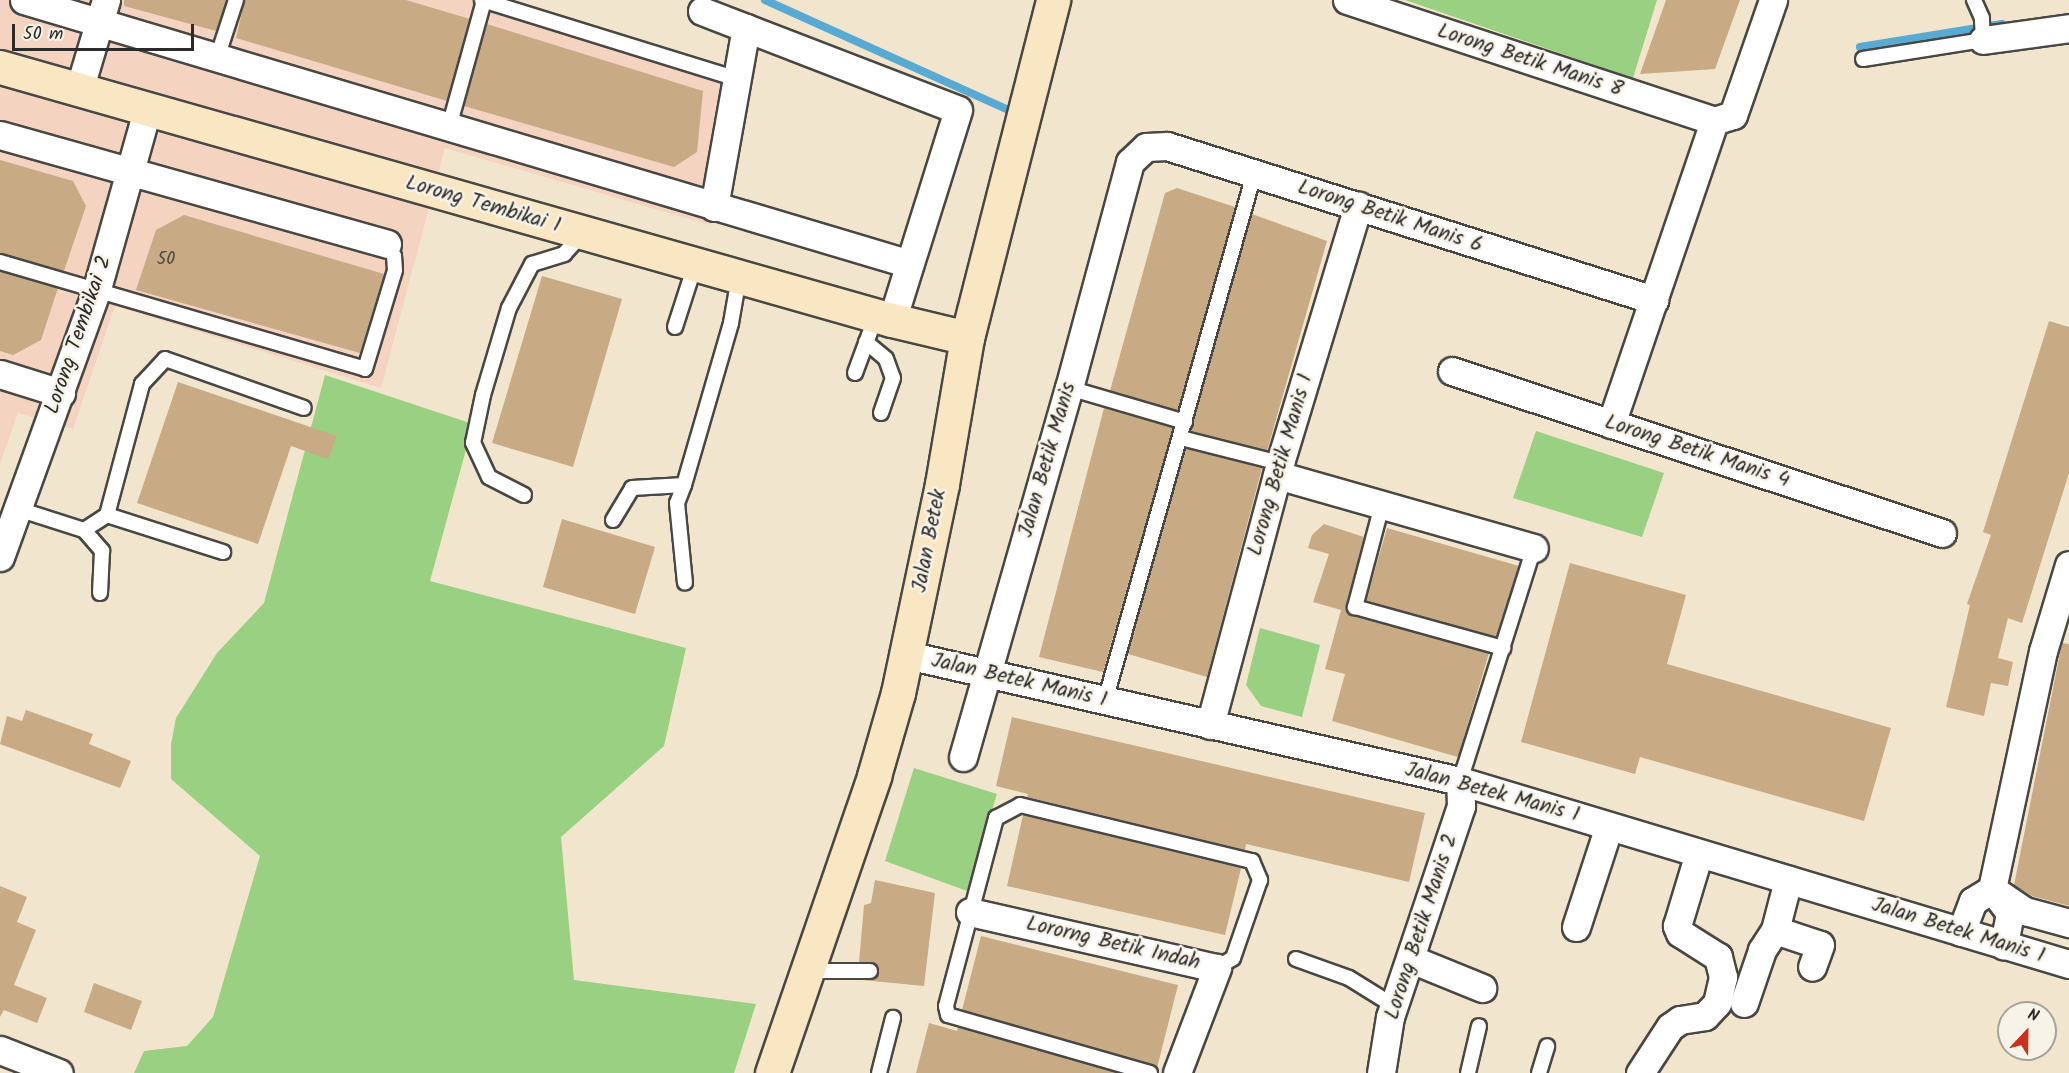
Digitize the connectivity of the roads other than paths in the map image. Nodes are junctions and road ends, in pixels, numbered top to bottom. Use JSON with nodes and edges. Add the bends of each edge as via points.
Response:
{"nodes":[{"id":1,"x":24,"y":0,"type":"edge"},
{"id":2,"x":236,"y":0,"type":"edge"},
{"id":3,"x":483,"y":0,"type":"edge"},
{"id":4,"x":1053,"y":0,"type":"edge"},
{"id":5,"x":1347,"y":0,"type":"edge"},
{"id":6,"x":1773,"y":0,"type":"edge"},
{"id":7,"x":1974,"y":0,"type":"edge"},
{"id":8,"x":103,"y":11,"type":"edge"},
{"id":9,"x":702,"y":11,"type":"dead end"},
{"id":10,"x":746,"y":28,"type":"junction"},
{"id":11,"x":2069,"y":28,"type":"edge"},
{"id":12,"x":1983,"y":29,"type":"junction"},
{"id":13,"x":217,"y":58,"type":"junction"},
{"id":14,"x":1863,"y":59,"type":"dead end"},
{"id":15,"x":0,"y":67,"type":"edge"},
{"id":16,"x":737,"y":79,"type":"junction"},
{"id":17,"x":79,"y":90,"type":"junction"},
{"id":18,"x":147,"y":110,"type":"junction"},
{"id":19,"x":1714,"y":121,"type":"junction"},
{"id":20,"x":449,"y":127,"type":"junction"},
{"id":21,"x":0,"y":135,"type":"edge"},
{"id":22,"x":1130,"y":162,"type":"joint"},
{"id":23,"x":130,"y":171,"type":"junction"},
{"id":24,"x":1254,"y":174,"type":"junction"},
{"id":25,"x":1358,"y":206,"type":"junction"},
{"id":26,"x":714,"y":207,"type":"junction"},
{"id":27,"x":584,"y":233,"type":"junction"},
{"id":28,"x":387,"y":244,"type":"joint"},
{"id":29,"x":0,"y":262,"type":"edge"},
{"id":30,"x":910,"y":264,"type":"junction"},
{"id":31,"x":694,"y":265,"type":"junction"},
{"id":32,"x":739,"y":277,"type":"junction"},
{"id":33,"x":96,"y":292,"type":"junction"},
{"id":34,"x":1654,"y":300,"type":"junction"},
{"id":35,"x":878,"y":326,"type":"junction"},
{"id":36,"x":675,"y":327,"type":"dead end"},
{"id":37,"x":967,"y":338,"type":"junction"},
{"id":38,"x":1452,"y":371,"type":"dead end"},
{"id":39,"x":855,"y":373,"type":"dead end"},
{"id":40,"x":0,"y":374,"type":"edge"},
{"id":41,"x":1070,"y":388,"type":"junction"},
{"id":42,"x":61,"y":393,"type":"junction"},
{"id":43,"x":303,"y":408,"type":"dead end"},
{"id":44,"x":881,"y":413,"type":"dead end"},
{"id":45,"x":1185,"y":422,"type":"junction"},
{"id":46,"x":1611,"y":424,"type":"junction"},
{"id":47,"x":1181,"y":438,"type":"junction"},
{"id":48,"x":1279,"y":469,"type":"junction"},
{"id":49,"x":684,"y":485,"type":"junction"},
{"id":50,"x":524,"y":495,"type":"dead end"},
{"id":51,"x":1382,"y":505,"type":"junction"},
{"id":52,"x":18,"y":509,"type":"junction"},
{"id":53,"x":107,"y":515,"type":"junction"},
{"id":54,"x":613,"y":520,"type":"dead end"},
{"id":55,"x":84,"y":530,"type":"junction"},
{"id":56,"x":1942,"y":533,"type":"dead end"},
{"id":57,"x":1534,"y":548,"type":"joint"},
{"id":58,"x":223,"y":552,"type":"dead end"},
{"id":59,"x":0,"y":557,"type":"edge"},
{"id":60,"x":2069,"y":565,"type":"edge"},
{"id":61,"x":685,"y":583,"type":"dead end"},
{"id":62,"x":100,"y":593,"type":"dead end"},
{"id":63,"x":1503,"y":648,"type":"junction"},
{"id":64,"x":907,"y":655,"type":"junction"},
{"id":65,"x":986,"y":675,"type":"junction"},
{"id":66,"x":1105,"y":700,"type":"junction"},
{"id":67,"x":1210,"y":725,"type":"junction"},
{"id":68,"x":963,"y":757,"type":"dead end"},
{"id":69,"x":1460,"y":781,"type":"junction"},
{"id":70,"x":1609,"y":826,"type":"junction"},
{"id":71,"x":1699,"y":853,"type":"junction"},
{"id":72,"x":1788,"y":880,"type":"junction"},
{"id":73,"x":1992,"y":889,"type":"junction"},
{"id":74,"x":970,"y":912,"type":"junction"},
{"id":75,"x":2069,"y":923,"type":"edge"},
{"id":76,"x":1576,"y":927,"type":"dead end"},
{"id":77,"x":1775,"y":930,"type":"junction"},
{"id":78,"x":1961,"y":932,"type":"junction"},
{"id":79,"x":2004,"y":945,"type":"junction"},
{"id":80,"x":1296,"y":959,"type":"dead end"},
{"id":81,"x":1411,"y":959,"type":"junction"},
{"id":82,"x":2069,"y":964,"type":"edge"},
{"id":83,"x":1812,"y":967,"type":"dead end"},
{"id":84,"x":1216,"y":968,"type":"junction"},
{"id":85,"x":808,"y":971,"type":"junction"},
{"id":86,"x":870,"y":971,"type":"dead end"},
{"id":87,"x":1482,"y":988,"type":"dead end"},
{"id":88,"x":1744,"y":1003,"type":"dead end"},
{"id":89,"x":1394,"y":1006,"type":"junction"},
{"id":90,"x":893,"y":1018,"type":"dead end"},
{"id":91,"x":1479,"y":1026,"type":"dead end"},
{"id":92,"x":1547,"y":1046,"type":"dead end"},
{"id":93,"x":0,"y":1050,"type":"edge"},
{"id":94,"x":59,"y":1073,"type":"edge"},
{"id":95,"x":772,"y":1073,"type":"edge"},
{"id":96,"x":879,"y":1073,"type":"edge"},
{"id":97,"x":1150,"y":1073,"type":"edge"},
{"id":98,"x":1177,"y":1073,"type":"edge"},
{"id":99,"x":1381,"y":1073,"type":"edge"},
{"id":100,"x":1468,"y":1073,"type":"edge"},
{"id":101,"x":1539,"y":1073,"type":"edge"},
{"id":102,"x":1640,"y":1073,"type":"edge"}],
"edges":[{"from":1,"to":8,"type":"street"},
{"from":2,"to":13,"type":"lane"},
{"from":3,"to":16,"type":"lane"},
{"from":3,"to":20,"type":"lane"},
{"from":4,"to":37,"type":"street","name":"Jalan Betek"},
{"from":5,"to":19,"type":"street","name":"Lorong Betik Manis 8"},
{"from":6,"to":19,"type":"street","via":[[1733,115]]},
{"from":7,"to":12,"type":"lane"},
{"from":8,"to":13,"type":"street"},
{"from":8,"to":17,"type":"street"},
{"from":9,"to":10,"type":"street"},
{"from":10,"to":16,"type":"street"},
{"from":10,"to":30,"type":"street","via":[[958,110]]},
{"from":11,"to":12,"type":"street"},
{"from":12,"to":14,"type":"lane"},
{"from":13,"to":20,"type":"street"},
{"from":15,"to":17,"type":"street","name":"Lorong Tembikai 1"},
{"from":16,"to":26,"type":"street"},
{"from":17,"to":18,"type":"street","name":"Lorong Tembikai 1"},
{"from":18,"to":23,"type":"street","name":"Lorong Tembikai 2"},
{"from":18,"to":27,"type":"street","name":"Lorong Tembikai 1"},
{"from":19,"to":34,"type":"street"},
{"from":20,"to":26,"type":"street"},
{"from":21,"to":23,"type":"street"},
{"from":22,"to":24,"type":"street","name":"Lorong Betik Manis 6","via":[[1146,147],[1167,146]]},
{"from":22,"to":41,"type":"street","name":"Jalan Betik Manis"},
{"from":23,"to":28,"type":"street"},
{"from":23,"to":33,"type":"street","name":"Lorong Tembikai 2"},
{"from":24,"to":25,"type":"street","name":"Lorong Betik Manis 6"},
{"from":24,"to":45,"type":"lane"},
{"from":25,"to":34,"type":"street","name":"Lorong Betik Manis 6"},
{"from":25,"to":48,"type":"street","name":"Lorong Betik Manis 1"},
{"from":26,"to":30,"type":"street"},
{"from":27,"to":31,"type":"street","name":"Lorong Tembikai 1"},
{"from":27,"to":50,"type":"lane","via":[[564,254],[532,264],[508,308],[483,395],[473,443],[489,477]]},
{"from":28,"to":33,"type":"lane","via":[[394,256],[395,270],[365,369]]},
{"from":29,"to":33,"type":"lane"},
{"from":30,"to":35,"type":"street"},
{"from":31,"to":32,"type":"street","name":"Lorong Tembikai 1"},
{"from":31,"to":36,"type":"lane"},
{"from":32,"to":35,"type":"street","name":"Lorong Tembikai 1"},
{"from":32,"to":49,"type":"lane","via":[[730,329]]},
{"from":33,"to":42,"type":"street","name":"Lorong Tembikai 2"},
{"from":34,"to":46,"type":"street"},
{"from":35,"to":37,"type":"street","name":"Lorong Tembikai 1"},
{"from":35,"to":39,"type":"lane"},
{"from":35,"to":44,"type":"lane","via":[[893,378]]},
{"from":37,"to":64,"type":"street","name":"Jalan Betek"},
{"from":38,"to":46,"type":"street","name":"Lorong Betik Manis 4"},
{"from":40,"to":42,"type":"street"},
{"from":41,"to":45,"type":"lane"},
{"from":41,"to":65,"type":"street","name":"Jalan Betik Manis"},
{"from":42,"to":52,"type":"street","name":"Lorong Tembikai 2"},
{"from":43,"to":53,"type":"lane","via":[[165,359],[142,384]]},
{"from":45,"to":47,"type":"lane"},
{"from":46,"to":56,"type":"street","name":"Lorong Betik Manis 4"},
{"from":47,"to":48,"type":"lane"},
{"from":47,"to":66,"type":"lane"},
{"from":48,"to":51,"type":"street"},
{"from":48,"to":67,"type":"street","name":"Lorong Betik Manis 1"},
{"from":49,"to":54,"type":"lane","via":[[632,489]]},
{"from":49,"to":61,"type":"lane","via":[[677,503]]},
{"from":51,"to":57,"type":"street"},
{"from":51,"to":63,"type":"lane","via":[[1355,607]]},
{"from":52,"to":55,"type":"lane"},
{"from":52,"to":59,"type":"street","name":"Lorong Tembikai 2"},
{"from":53,"to":55,"type":"lane"},
{"from":53,"to":58,"type":"lane"},
{"from":55,"to":62,"type":"lane","via":[[102,551]]},
{"from":57,"to":63,"type":"lane"},
{"from":60,"to":73,"type":"street","via":[[2043,651]]},
{"from":63,"to":69,"type":"lane"},
{"from":64,"to":65,"type":"street","name":"Jalan Betek Manis 1"},
{"from":64,"to":85,"type":"street","name":"Jalan Betek","via":[[874,776]]},
{"from":65,"to":66,"type":"street","name":"Jalan Betek Manis 1"},
{"from":65,"to":68,"type":"street","name":"Jalan Betik Manis"},
{"from":66,"to":67,"type":"street","name":"Jalan Betek Manis 1"},
{"from":67,"to":69,"type":"street","name":"Jalan Betek Manis 1"},
{"from":69,"to":70,"type":"street","name":"Jalan Betek Manis 1"},
{"from":69,"to":81,"type":"street","name":"Lorong Betik Manis 2","via":[[1461,806]]},
{"from":70,"to":71,"type":"street","name":"Jalan Betek Manis 1"},
{"from":70,"to":76,"type":"street"},
{"from":71,"to":72,"type":"street","name":"Jalan Betek Manis 1"},
{"from":71,"to":102,"type":"street","via":[[1677,926],[1680,933],[1719,957],[1723,977],[1717,1003],[1705,1016],[1680,1020],[1670,1027]]},
{"from":72,"to":77,"type":"street"},
{"from":72,"to":78,"type":"street","name":"Jalan Betek Manis 1"},
{"from":73,"to":75,"type":"street","via":[[2025,911]]},
{"from":73,"to":78,"type":"street","via":[[1973,901]]},
{"from":73,"to":79,"type":"street","via":[[2010,913]]},
{"from":74,"to":84,"type":"street","name":"Lororng Betik Indah"},
{"from":74,"to":84,"type":"lane","via":[[996,818],[1020,805],[1252,861],[1260,880],[1233,958]]},
{"from":74,"to":97,"type":"lane","via":[[946,1006],[948,1016]]},
{"from":77,"to":83,"type":"street","via":[[1820,945]]},
{"from":77,"to":88,"type":"street","via":[[1762,950]]},
{"from":78,"to":79,"type":"street","name":"Jalan Betek Manis 1"},
{"from":79,"to":82,"type":"street","name":"Jalan Betek Manis 1"},
{"from":80,"to":89,"type":"lane","via":[[1349,978]]},
{"from":81,"to":87,"type":"street"},
{"from":81,"to":89,"type":"street","name":"Lorong Betik Manis 2"},
{"from":84,"to":98,"type":"street","name":"Lororng Betik Indah"},
{"from":85,"to":86,"type":"lane"},
{"from":85,"to":95,"type":"street","name":"Jalan Betek"},
{"from":89,"to":99,"type":"street","name":"Lorong Betik Manis 2"},
{"from":90,"to":96,"type":"lane"},
{"from":91,"to":100,"type":"lane"},
{"from":92,"to":101,"type":"lane"},
{"from":93,"to":94,"type":"street"}]}
